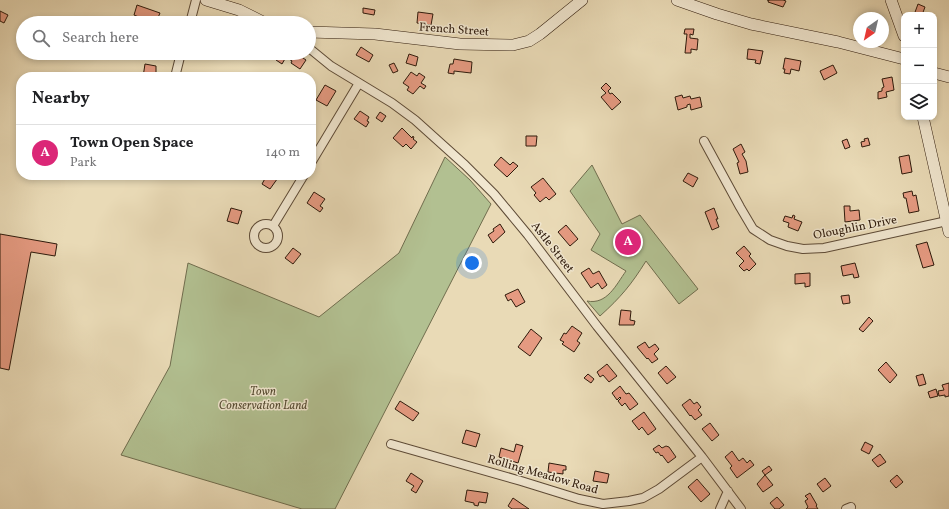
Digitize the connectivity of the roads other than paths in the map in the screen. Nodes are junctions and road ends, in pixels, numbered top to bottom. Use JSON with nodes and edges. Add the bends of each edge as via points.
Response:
{"nodes":[{"id":1,"x":196,"y":0,"type":"edge"},
{"id":2,"x":206,"y":0,"type":"edge"},
{"id":3,"x":582,"y":0,"type":"edge"},
{"id":4,"x":677,"y":0,"type":"edge"},
{"id":5,"x":891,"y":0,"type":"edge"},
{"id":6,"x":228,"y":3,"type":"edge"},
{"id":7,"x":192,"y":16,"type":"edge"},
{"id":8,"x":252,"y":16,"type":"edge"},
{"id":9,"x":901,"y":28,"type":"edge"},
{"id":10,"x":316,"y":32,"type":"edge"},
{"id":11,"x":316,"y":54,"type":"edge"},
{"id":12,"x":901,"y":58,"type":"edge"},
{"id":13,"x":179,"y":60,"type":"edge"},
{"id":14,"x":176,"y":72,"type":"edge"},
{"id":15,"x":937,"y":73,"type":"edge"},
{"id":16,"x":949,"y":76,"type":"edge"},
{"id":17,"x":359,"y":83,"type":"junction"},
{"id":18,"x":924,"y":120,"type":"edge"},
{"id":19,"x":704,"y":141,"type":"dead end"},
{"id":20,"x":316,"y":155,"type":"edge"},
{"id":21,"x":301,"y":180,"type":"edge"},
{"id":22,"x":947,"y":221,"type":"junction"},
{"id":23,"x":273,"y":226,"type":"dead end"},
{"id":24,"x":949,"y":232,"type":"edge"},
{"id":25,"x":391,"y":444,"type":"dead end"},
{"id":26,"x":702,"y":457,"type":"junction"},
{"id":27,"x":728,"y":491,"type":"junction"},
{"id":28,"x":739,"y":506,"type":"edge"},
{"id":29,"x":720,"y":509,"type":"edge"}],
"edges":[{"from":1,"to":7,"type":"street"},
{"from":2,"to":6,"type":"street"},
{"from":3,"to":10,"type":"street","name":"French Street","via":[[540,34],[529,41],[513,45],[460,44],[375,34]]},
{"from":4,"to":12,"type":"street","via":[[751,24]]},
{"from":5,"to":9,"type":"street"},
{"from":6,"to":8,"type":"street"},
{"from":11,"to":17,"type":"street","name":"Astle Street"},
{"from":13,"to":14,"type":"street"},
{"from":15,"to":16,"type":"street"},
{"from":17,"to":20,"type":"street"},
{"from":17,"to":26,"type":"street","name":"Astle Street","via":[[415,120],[465,164],[494,194]]},
{"from":18,"to":22,"type":"street"},
{"from":19,"to":22,"type":"street","name":"Oloughlin Drive","via":[[753,229],[770,240],[787,246],[824,248]]},
{"from":21,"to":23,"type":"street"},
{"from":22,"to":24,"type":"street"},
{"from":25,"to":26,"type":"street","name":"Rolling Meadow Road","via":[[603,504],[643,498]]},
{"from":26,"to":27,"type":"street","name":"Astle Street"},
{"from":27,"to":28,"type":"street","name":"Astle Street"},
{"from":27,"to":29,"type":"street"}]}
